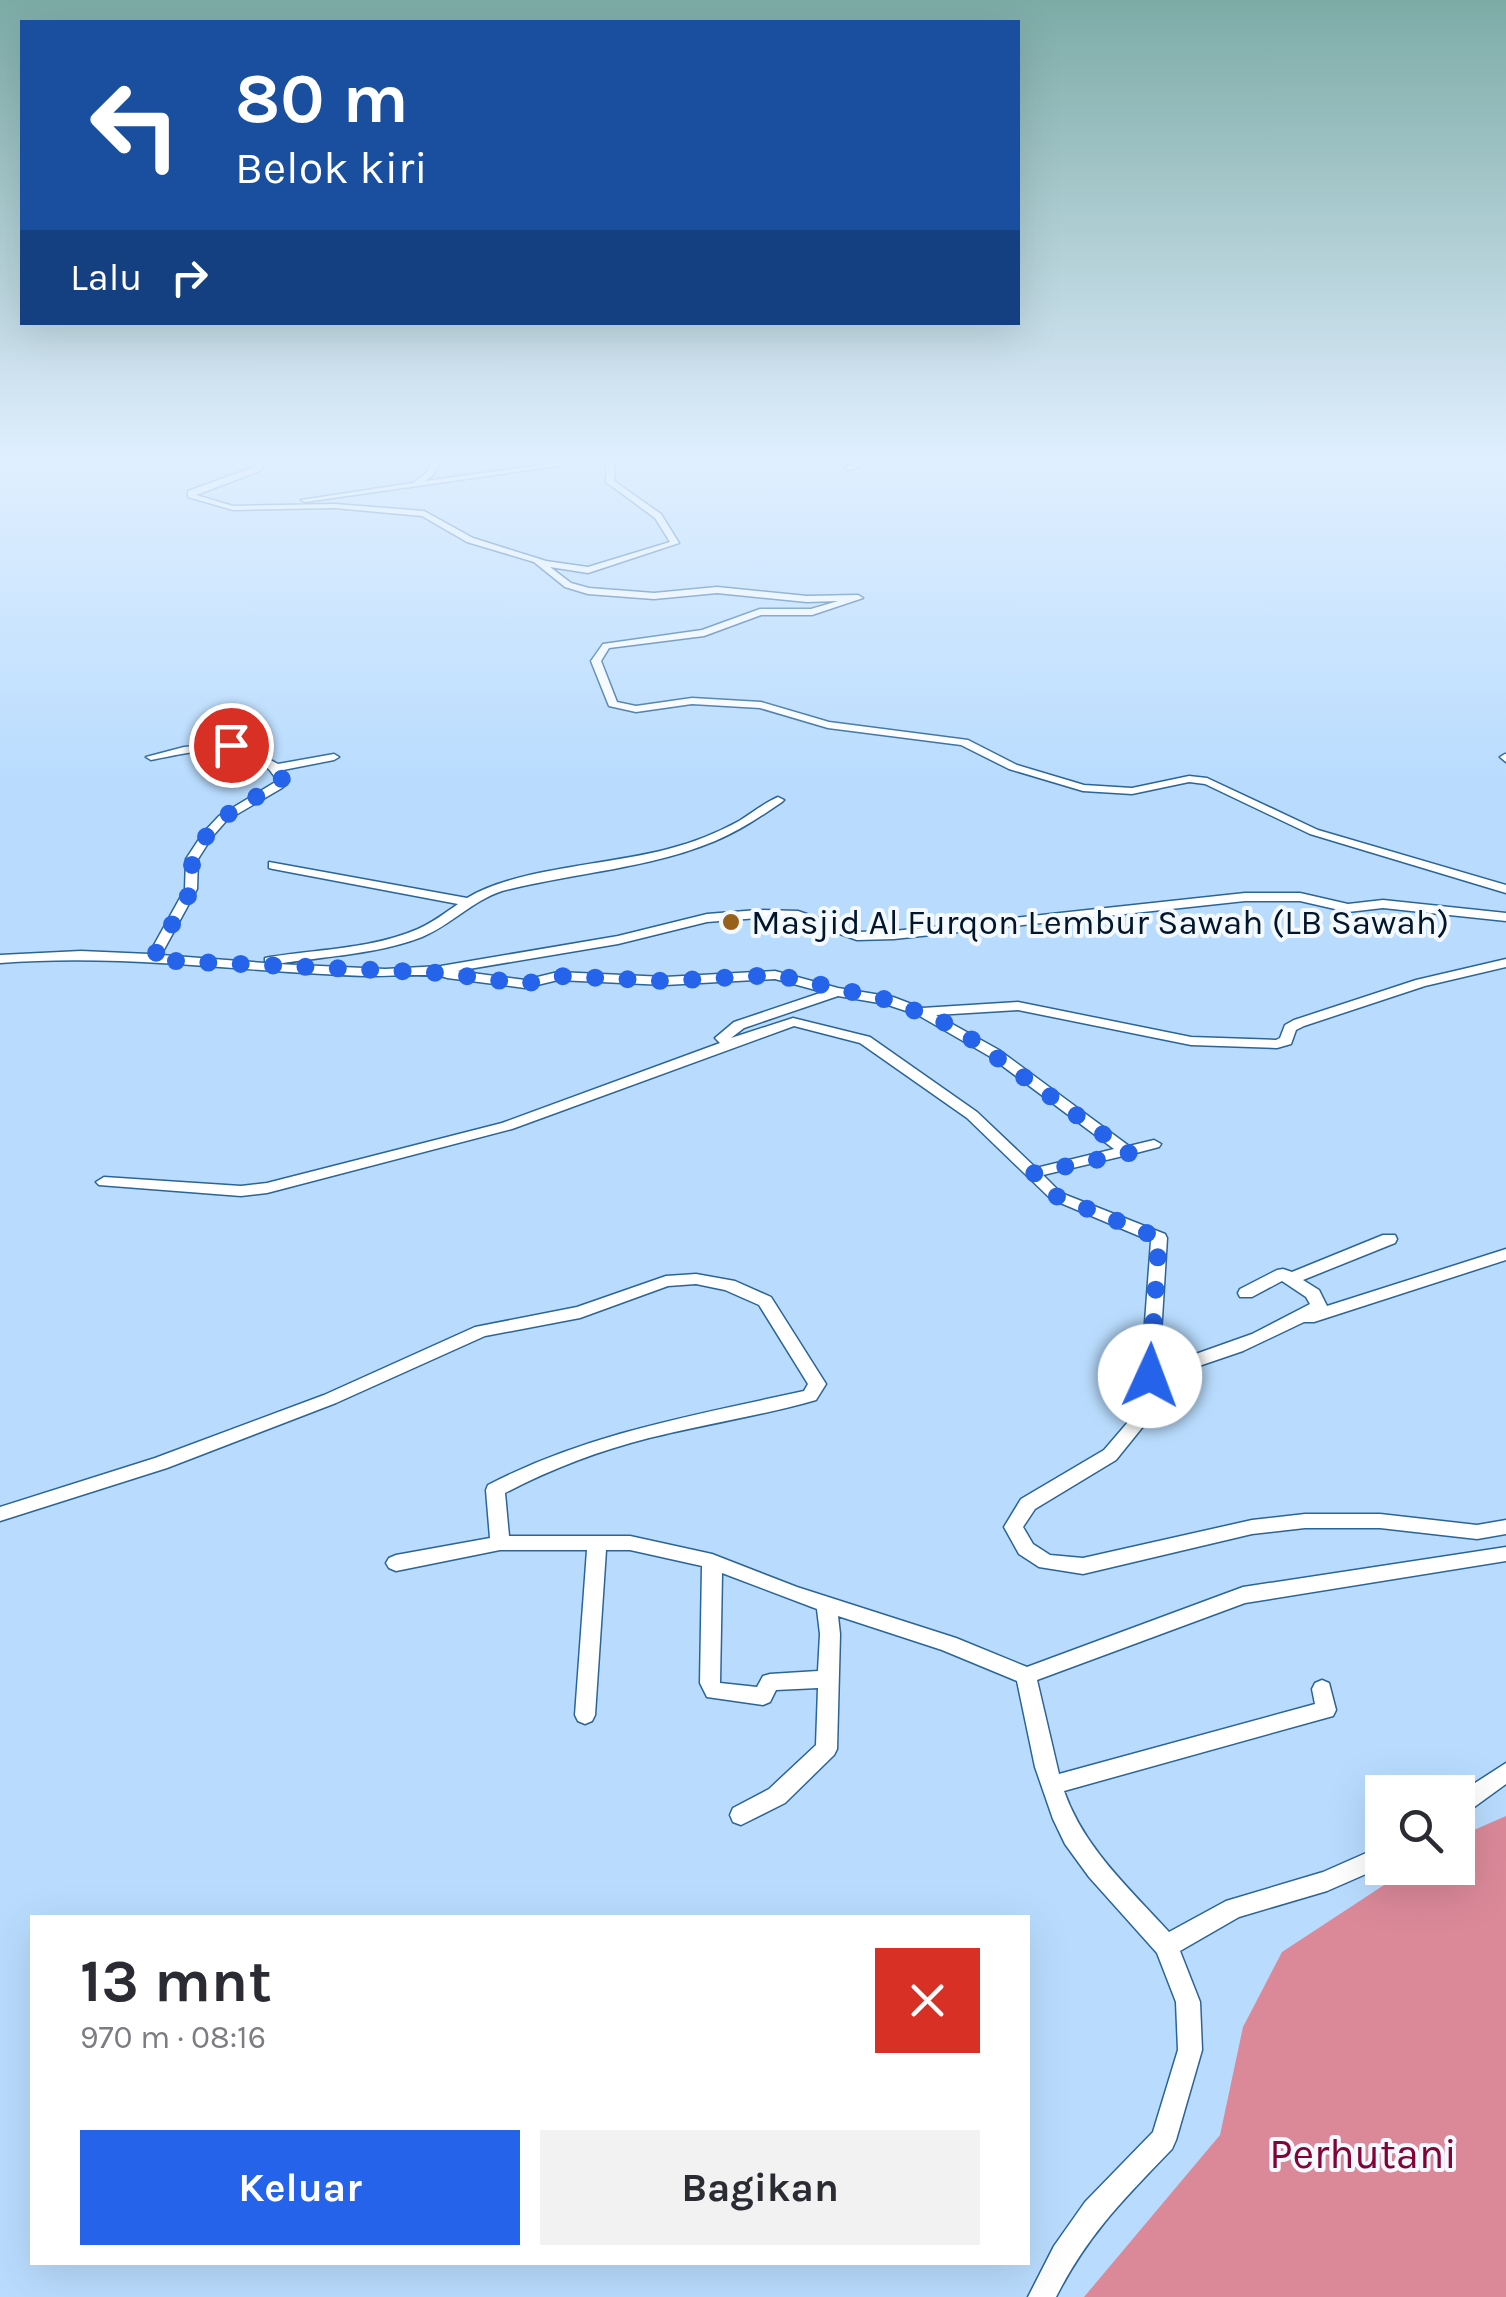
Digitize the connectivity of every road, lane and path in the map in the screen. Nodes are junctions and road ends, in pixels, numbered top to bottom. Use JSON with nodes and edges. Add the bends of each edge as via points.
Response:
{"nodes":[{"id":1,"x":541,"y":566,"type":"edge"},
{"id":2,"x":566,"y":566,"type":"edge"},
{"id":3,"x":601,"y":566,"type":"edge"},
{"id":4,"x":151,"y":757,"type":"dead end"},
{"id":5,"x":334,"y":757,"type":"dead end"},
{"id":6,"x":276,"y":768,"type":"junction"},
{"id":7,"x":778,"y":800,"type":"dead end"},
{"id":8,"x":273,"y":865,"type":"dead end"},
{"id":9,"x":1506,"y":889,"type":"edge"},
{"id":10,"x":468,"y":902,"type":"junction"},
{"id":11,"x":1506,"y":917,"type":"edge"},
{"id":12,"x":0,"y":959,"type":"edge"},
{"id":13,"x":152,"y":960,"type":"junction"},
{"id":14,"x":1506,"y":963,"type":"edge"},
{"id":15,"x":246,"y":966,"type":"junction"},
{"id":16,"x":443,"y":973,"type":"junction"},
{"id":17,"x":837,"y":992,"type":"junction"},
{"id":18,"x":921,"y":1012,"type":"junction"},
{"id":19,"x":730,"y":1044,"type":"junction"},
{"id":20,"x":1154,"y":1144,"type":"dead end"},
{"id":21,"x":1129,"y":1153,"type":"junction"},
{"id":22,"x":1034,"y":1173,"type":"junction"},
{"id":23,"x":104,"y":1182,"type":"dead end"},
{"id":24,"x":1389,"y":1239,"type":"dead end"},
{"id":25,"x":1506,"y":1254,"type":"edge"},
{"id":26,"x":1290,"y":1278,"type":"junction"},
{"id":27,"x":1246,"y":1293,"type":"dead end"},
{"id":28,"x":1290,"y":1324,"type":"junction"},
{"id":29,"x":1150,"y":1376,"type":"junction"},
{"id":30,"x":0,"y":1514,"type":"edge"},
{"id":31,"x":1506,"y":1526,"type":"edge"},
{"id":32,"x":597,"y":1542,"type":"junction"},
{"id":33,"x":500,"y":1543,"type":"junction"},
{"id":34,"x":1506,"y":1554,"type":"edge"},
{"id":35,"x":712,"y":1561,"type":"junction"},
{"id":36,"x":396,"y":1564,"type":"dead end"},
{"id":37,"x":827,"y":1606,"type":"junction"},
{"id":38,"x":1026,"y":1676,"type":"junction"},
{"id":39,"x":827,"y":1679,"type":"junction"},
{"id":40,"x":1322,"y":1689,"type":"dead end"},
{"id":41,"x":585,"y":1715,"type":"dead end"},
{"id":42,"x":1506,"y":1772,"type":"edge"},
{"id":43,"x":1051,"y":1785,"type":"junction"},
{"id":44,"x":1475,"y":1794,"type":"edge"},
{"id":45,"x":741,"y":1816,"type":"dead end"},
{"id":46,"x":1365,"y":1864,"type":"edge"},
{"id":47,"x":1166,"y":1946,"type":"junction"},
{"id":48,"x":1042,"y":2297,"type":"edge"}],
"edges":[{"from":1,"to":9,"type":"street","via":[[588,591],[858,598],[812,612],[760,612],[704,634],[606,646],[596,661],[610,702],[620,707],[761,705],[828,725],[964,742],[1083,788],[1132,791],[1207,780],[1314,832]]},
{"from":2,"to":3,"type":"street"},
{"from":4,"to":6,"type":"street","via":[[231,745],[258,753]]},
{"from":5,"to":6,"type":"street"},
{"from":6,"to":13,"type":"street","via":[[278,786],[222,818],[207,835],[192,859],[192,889]]},
{"from":7,"to":10,"type":"street","via":[[712,842],[504,886]]},
{"from":8,"to":10,"type":"street"},
{"from":10,"to":15,"type":"street","via":[[403,938]]},
{"from":11,"to":16,"type":"street","via":[[1384,904],[1348,908],[1300,896],[1244,897],[1022,925],[857,936],[798,915],[758,914],[707,918]]},
{"from":12,"to":13,"type":"street","via":[[59,954]]},
{"from":13,"to":15,"type":"street"},
{"from":14,"to":18,"type":"street","via":[[1421,982],[1298,1023],[1277,1044],[1190,1041],[1018,1006]]},
{"from":15,"to":16,"type":"street"},
{"from":16,"to":17,"type":"street","via":[[525,984],[558,976],[665,981],[775,975]]},
{"from":17,"to":18,"type":"street"},
{"from":17,"to":19,"type":"street","via":[[738,1025],[722,1038]]},
{"from":18,"to":21,"type":"street","via":[[985,1047]]},
{"from":19,"to":22,"type":"street","via":[[793,1022],[865,1040],[972,1115]]},
{"from":19,"to":23,"type":"street","via":[[525,1121],[268,1188]]},
{"from":20,"to":21,"type":"street"},
{"from":21,"to":22,"type":"street"},
{"from":22,"to":29,"type":"street","via":[[1056,1196],[1159,1238]]},
{"from":24,"to":26,"type":"street"},
{"from":25,"to":28,"type":"street"},
{"from":26,"to":27,"type":"street","via":[[1283,1274]]},
{"from":26,"to":28,"type":"street","via":[[1320,1300]]},
{"from":28,"to":29,"type":"street"},
{"from":29,"to":31,"type":"street","via":[[1136,1424],[1110,1455],[1018,1515],[1012,1527],[1026,1549],[1046,1562],[1082,1566],[1305,1521],[1478,1532]]},
{"from":30,"to":33,"type":"street","via":[[330,1399],[482,1331],[580,1312],[666,1281],[696,1278],[765,1301],[817,1384],[814,1393],[611,1443],[502,1486],[493,1495]]},
{"from":32,"to":33,"type":"street"},
{"from":32,"to":35,"type":"street"},
{"from":32,"to":41,"type":"street"},
{"from":33,"to":36,"type":"street"},
{"from":34,"to":38,"type":"street","via":[[1243,1595]]},
{"from":35,"to":37,"type":"street"},
{"from":35,"to":39,"type":"street","via":[[714,1691],[763,1696],[770,1682]]},
{"from":37,"to":38,"type":"street","via":[[941,1639]]},
{"from":37,"to":39,"type":"street"},
{"from":38,"to":43,"type":"street"},
{"from":39,"to":45,"type":"street","via":[[826,1749],[777,1796]]},
{"from":40,"to":43,"type":"street","via":[[1326,1710]]},
{"from":42,"to":44,"type":"street"},
{"from":43,"to":47,"type":"street","via":[[1083,1850]]},
{"from":46,"to":47,"type":"street","via":[[1234,1908]]},
{"from":47,"to":48,"type":"street","via":[[1188,2002],[1190,2050],[1162,2140],[1094,2211]]}]}
